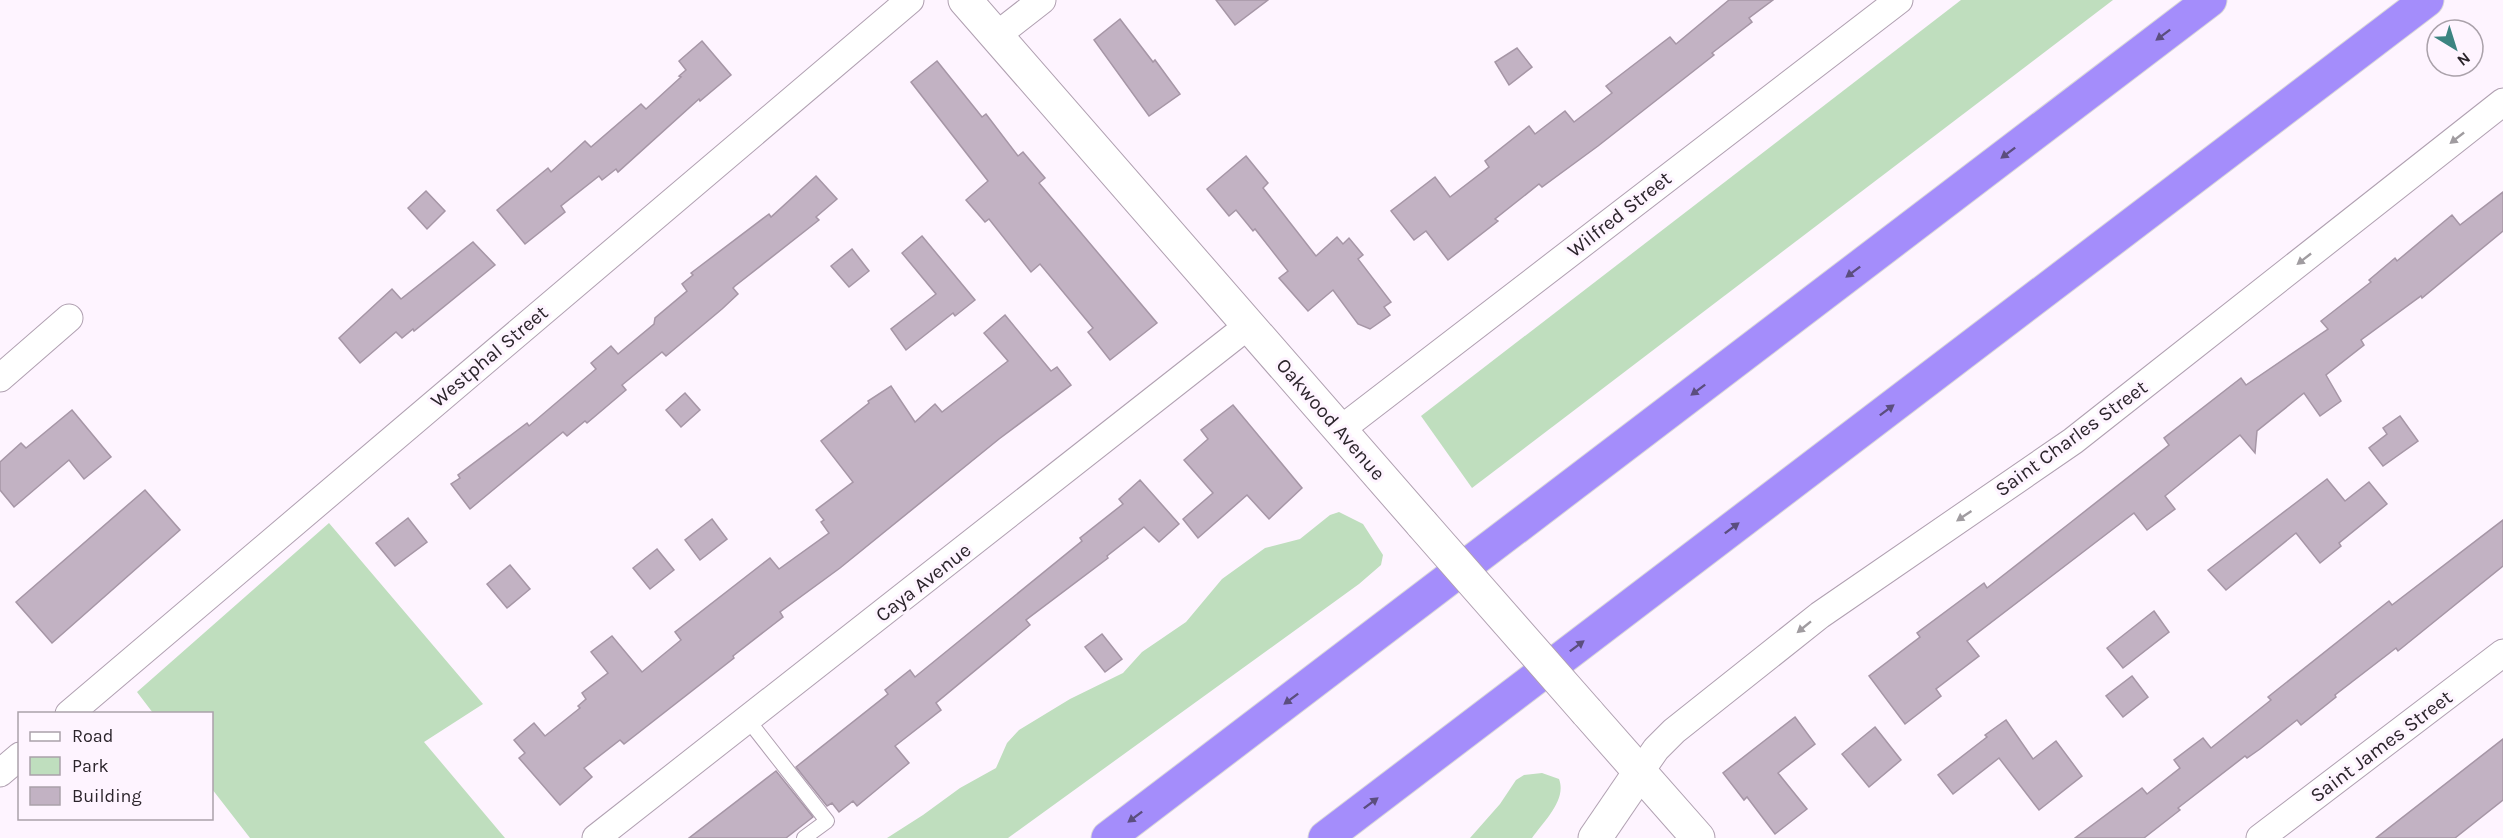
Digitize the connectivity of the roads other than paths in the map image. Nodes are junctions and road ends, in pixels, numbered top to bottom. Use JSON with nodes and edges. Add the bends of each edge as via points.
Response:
{"nodes":[{"id":1,"x":910,"y":0,"type":"edge"},
{"id":2,"x":965,"y":0,"type":"edge"},
{"id":3,"x":1042,"y":0,"type":"edge"},
{"id":4,"x":1899,"y":0,"type":"edge"},
{"id":5,"x":2210,"y":0,"type":"edge"},
{"id":6,"x":2427,"y":0,"type":"edge"},
{"id":7,"x":996,"y":36,"type":"junction"},
{"id":8,"x":2503,"y":102,"type":"edge"},
{"id":9,"x":69,"y":318,"type":"dead end"},
{"id":10,"x":1249,"y":325,"type":"junction"},
{"id":11,"x":0,"y":378,"type":"edge"},
{"id":12,"x":1340,"y":430,"type":"junction"},
{"id":13,"x":2503,"y":653,"type":"edge"},
{"id":14,"x":71,"y":712,"type":"edge"},
{"id":15,"x":748,"y":720,"type":"junction"},
{"id":16,"x":18,"y":758,"type":"edge"},
{"id":17,"x":0,"y":772,"type":"edge"},
{"id":18,"x":1640,"y":772,"type":"junction"},
{"id":19,"x":596,"y":838,"type":"edge"},
{"id":20,"x":804,"y":838,"type":"edge"},
{"id":21,"x":1108,"y":838,"type":"edge"},
{"id":22,"x":1325,"y":838,"type":"edge"},
{"id":23,"x":1594,"y":838,"type":"edge"},
{"id":24,"x":1698,"y":838,"type":"edge"},
{"id":25,"x":2260,"y":838,"type":"edge"}],
"edges":[{"from":1,"to":14,"type":"street","name":"Westphal Street"},
{"from":2,"to":7,"type":"street","name":"Oakwood Avenue"},
{"from":3,"to":7,"type":"street"},
{"from":4,"to":12,"type":"street","name":"Wilfred Street"},
{"from":5,"to":21,"type":"highway","one_way":true},
{"from":22,"to":6,"type":"highway","one_way":true},
{"from":7,"to":10,"type":"street","name":"Oakwood Avenue"},
{"from":8,"to":18,"type":"street","name":"Saint Charles Street","one_way":true,"via":[[2073,441],[1820,615],[1674,731]]},
{"from":9,"to":11,"type":"street"},
{"from":10,"to":12,"type":"street","name":"Oakwood Avenue"},
{"from":10,"to":15,"type":"street","name":"Caya Avenue"},
{"from":12,"to":18,"type":"street","name":"Oakwood Avenue","bridge":true},
{"from":13,"to":25,"type":"street","name":"Saint James Street"},
{"from":15,"to":19,"type":"street","name":"Caya Avenue"},
{"from":15,"to":20,"type":"lane","via":[[827,821]]},
{"from":16,"to":17,"type":"street"},
{"from":18,"to":23,"type":"street"},
{"from":18,"to":24,"type":"street","name":"Oakwood Avenue"}]}
